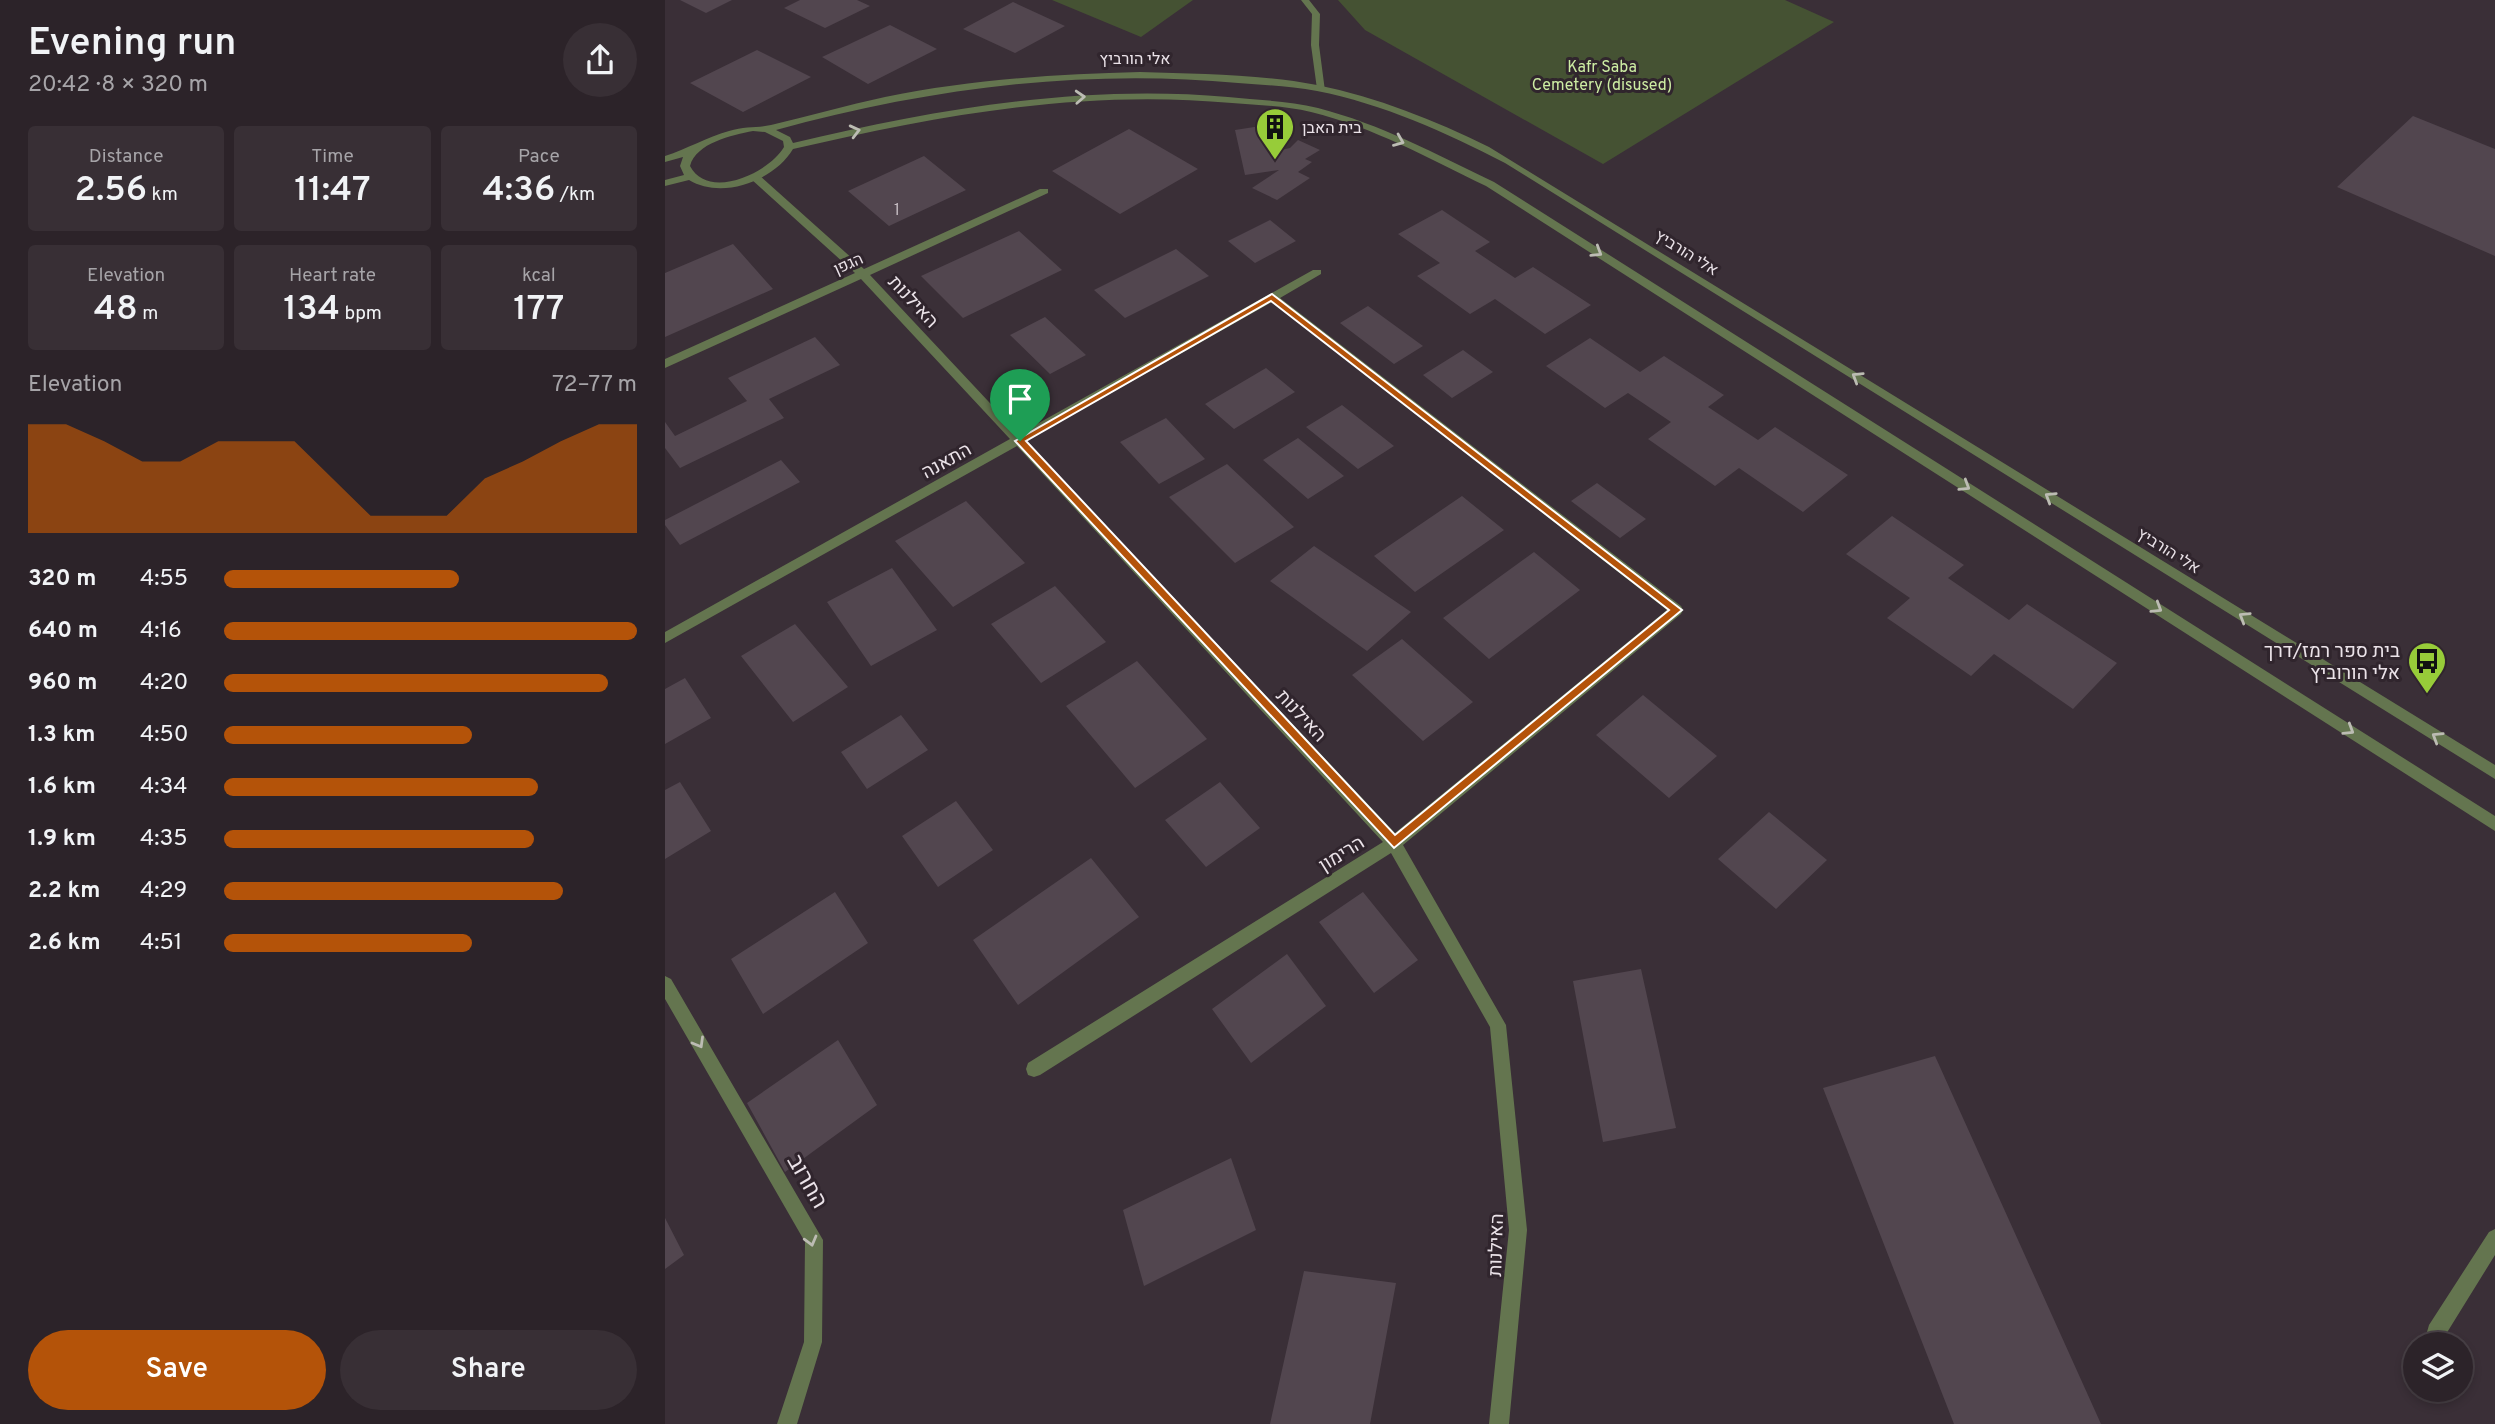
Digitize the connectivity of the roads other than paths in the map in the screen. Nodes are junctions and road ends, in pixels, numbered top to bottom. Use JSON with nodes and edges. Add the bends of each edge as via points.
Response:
{"nodes":[{"id":1,"x":1305,"y":0,"type":"edge"},
{"id":2,"x":1322,"y":89,"type":"junction"},
{"id":3,"x":768,"y":129,"type":"junction"},
{"id":4,"x":789,"y":147,"type":"junction"},
{"id":5,"x":694,"y":150,"type":"junction"},
{"id":6,"x":665,"y":159,"type":"edge"},
{"id":7,"x":691,"y":176,"type":"junction"},
{"id":8,"x":755,"y":177,"type":"junction"},
{"id":9,"x":665,"y":183,"type":"edge"},
{"id":10,"x":1044,"y":191,"type":"dead end"},
{"id":11,"x":1317,"y":272,"type":"dead end"},
{"id":12,"x":863,"y":274,"type":"junction"},
{"id":13,"x":1272,"y":297,"type":"junction"},
{"id":14,"x":665,"y":364,"type":"edge"},
{"id":15,"x":1020,"y":441,"type":"junction"},
{"id":16,"x":665,"y":638,"type":"edge"},
{"id":17,"x":2495,"y":773,"type":"edge"},
{"id":18,"x":2495,"y":824,"type":"edge"},
{"id":19,"x":1394,"y":843,"type":"junction"},
{"id":20,"x":665,"y":984,"type":"edge"},
{"id":21,"x":1034,"y":1069,"type":"dead end"},
{"id":22,"x":2495,"y":1238,"type":"edge"},
{"id":23,"x":2436,"y":1332,"type":"dead end"},
{"id":24,"x":787,"y":1424,"type":"edge"},
{"id":25,"x":1500,"y":1424,"type":"edge"}],
"edges":[{"from":1,"to":2,"type":"street","via":[[1316,14],[1315,46]]},
{"from":2,"to":3,"type":"street","name":"אלי הורביץ","via":[[1140,73],[1082,76],[939,91],[859,105]]},
{"from":17,"to":2,"type":"street","name":"אלי הורביץ","one_way":true,"via":[[1508,161],[1446,128]]},
{"from":3,"to":4,"type":"street","via":[[787,139]]},
{"from":3,"to":5,"type":"street","name":"אלי הורביץ","via":[[736,130]]},
{"from":4,"to":8,"type":"street","via":[[779,163]]},
{"from":4,"to":18,"type":"street","name":"אלי הורביץ","one_way":true,"via":[[961,111],[1114,95],[1213,97],[1314,110],[1400,141],[1490,184]]},
{"from":5,"to":6,"type":"street","name":"אלי הורביץ"},
{"from":5,"to":7,"type":"street","via":[[686,168]]},
{"from":7,"to":8,"type":"street","via":[[711,184]]},
{"from":7,"to":9,"type":"street"},
{"from":8,"to":12,"type":"street","name":"האילנות"},
{"from":10,"to":12,"type":"street","name":"הגפן"},
{"from":11,"to":13,"type":"street","name":"התאנה"},
{"from":12,"to":14,"type":"street","name":"הגפן"},
{"from":12,"to":15,"type":"street","name":"האילנות"},
{"from":13,"to":15,"type":"street","name":"התאנה"},
{"from":13,"to":19,"type":"street","name":"הרימון","via":[[1676,610]]},
{"from":15,"to":16,"type":"street","name":"התאנה"},
{"from":15,"to":19,"type":"street","name":"האילנות"},
{"from":19,"to":21,"type":"street","name":"הרימון"},
{"from":19,"to":25,"type":"street","name":"האילנות","via":[[1498,1025],[1518,1230]]},
{"from":20,"to":24,"type":"street","name":"החרוב","one_way":true,"via":[[814,1240],[813,1342]]},
{"from":22,"to":23,"type":"street"}]}
